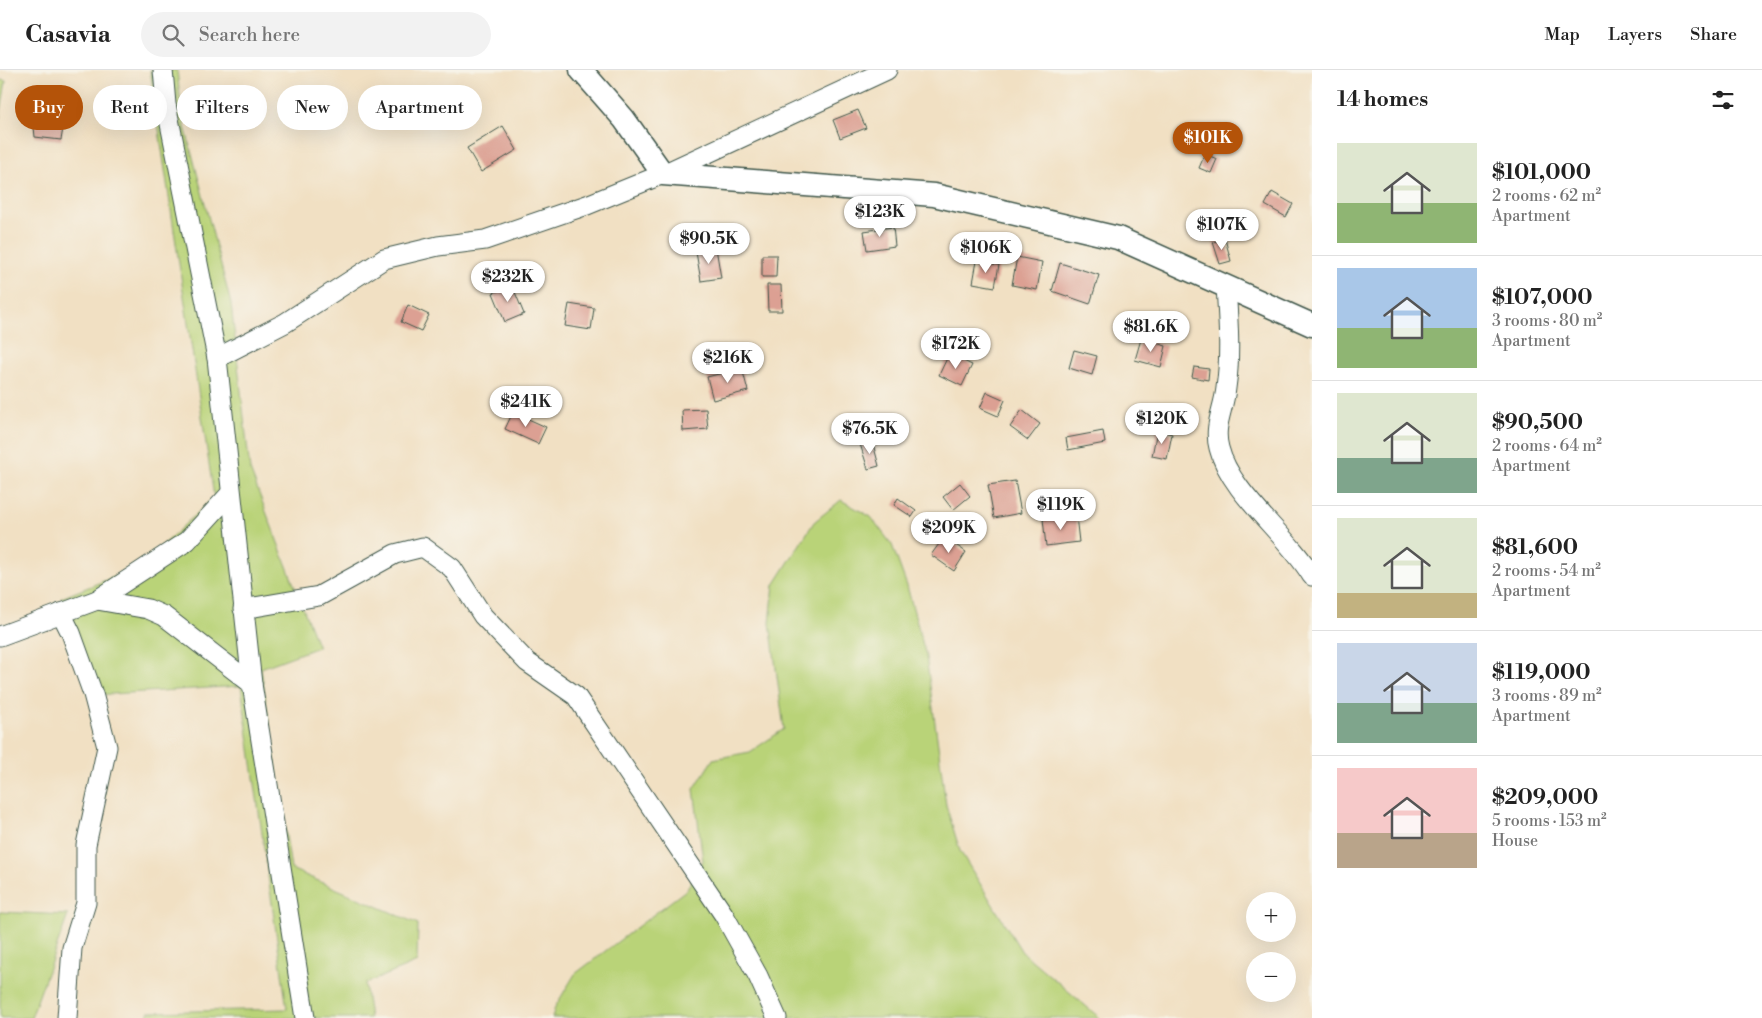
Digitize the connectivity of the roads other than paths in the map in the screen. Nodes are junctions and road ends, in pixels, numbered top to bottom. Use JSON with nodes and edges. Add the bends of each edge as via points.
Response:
{"nodes":[{"id":1,"x":163,"y":70,"type":"edge"},
{"id":2,"x":581,"y":70,"type":"edge"},
{"id":3,"x":887,"y":70,"type":"edge"},
{"id":4,"x":663,"y":174,"type":"junction"},
{"id":5,"x":1226,"y":286,"type":"junction"},
{"id":6,"x":1312,"y":325,"type":"edge"},
{"id":7,"x":217,"y":358,"type":"junction"},
{"id":8,"x":230,"y":494,"type":"junction"},
{"id":9,"x":1312,"y":576,"type":"edge"},
{"id":10,"x":97,"y":600,"type":"junction"},
{"id":11,"x":243,"y":609,"type":"junction"},
{"id":12,"x":61,"y":613,"type":"junction"},
{"id":13,"x":0,"y":636,"type":"edge"},
{"id":14,"x":252,"y":684,"type":"junction"},
{"id":15,"x":67,"y":1018,"type":"edge"},
{"id":16,"x":305,"y":1018,"type":"edge"},
{"id":17,"x":777,"y":1018,"type":"edge"}],
"edges":[{"from":1,"to":7,"type":"street","via":[[166,104]]},
{"from":2,"to":4,"type":"street","via":[[624,119]]},
{"from":3,"to":4,"type":"street"},
{"from":4,"to":5,"type":"street","via":[[934,195],[1118,238]]},
{"from":4,"to":7,"type":"street","via":[[588,205],[485,240],[438,246],[384,259],[285,323]]},
{"from":5,"to":6,"type":"street"},
{"from":5,"to":9,"type":"street","via":[[1229,334],[1226,389],[1218,419],[1219,448],[1235,481]]},
{"from":7,"to":8,"type":"street"},
{"from":8,"to":10,"type":"street","via":[[187,541]]},
{"from":8,"to":11,"type":"street"},
{"from":10,"to":12,"type":"street"},
{"from":10,"to":14,"type":"street","via":[[148,609],[164,616]]},
{"from":11,"to":14,"type":"street"},
{"from":11,"to":17,"type":"street","via":[[319,596],[394,554],[423,547],[452,568],[483,616],[527,662],[576,696],[724,915]]},
{"from":12,"to":13,"type":"street"},
{"from":12,"to":15,"type":"street","via":[[92,694],[107,747],[86,845],[86,902],[72,948]]},
{"from":14,"to":16,"type":"street"}]}
